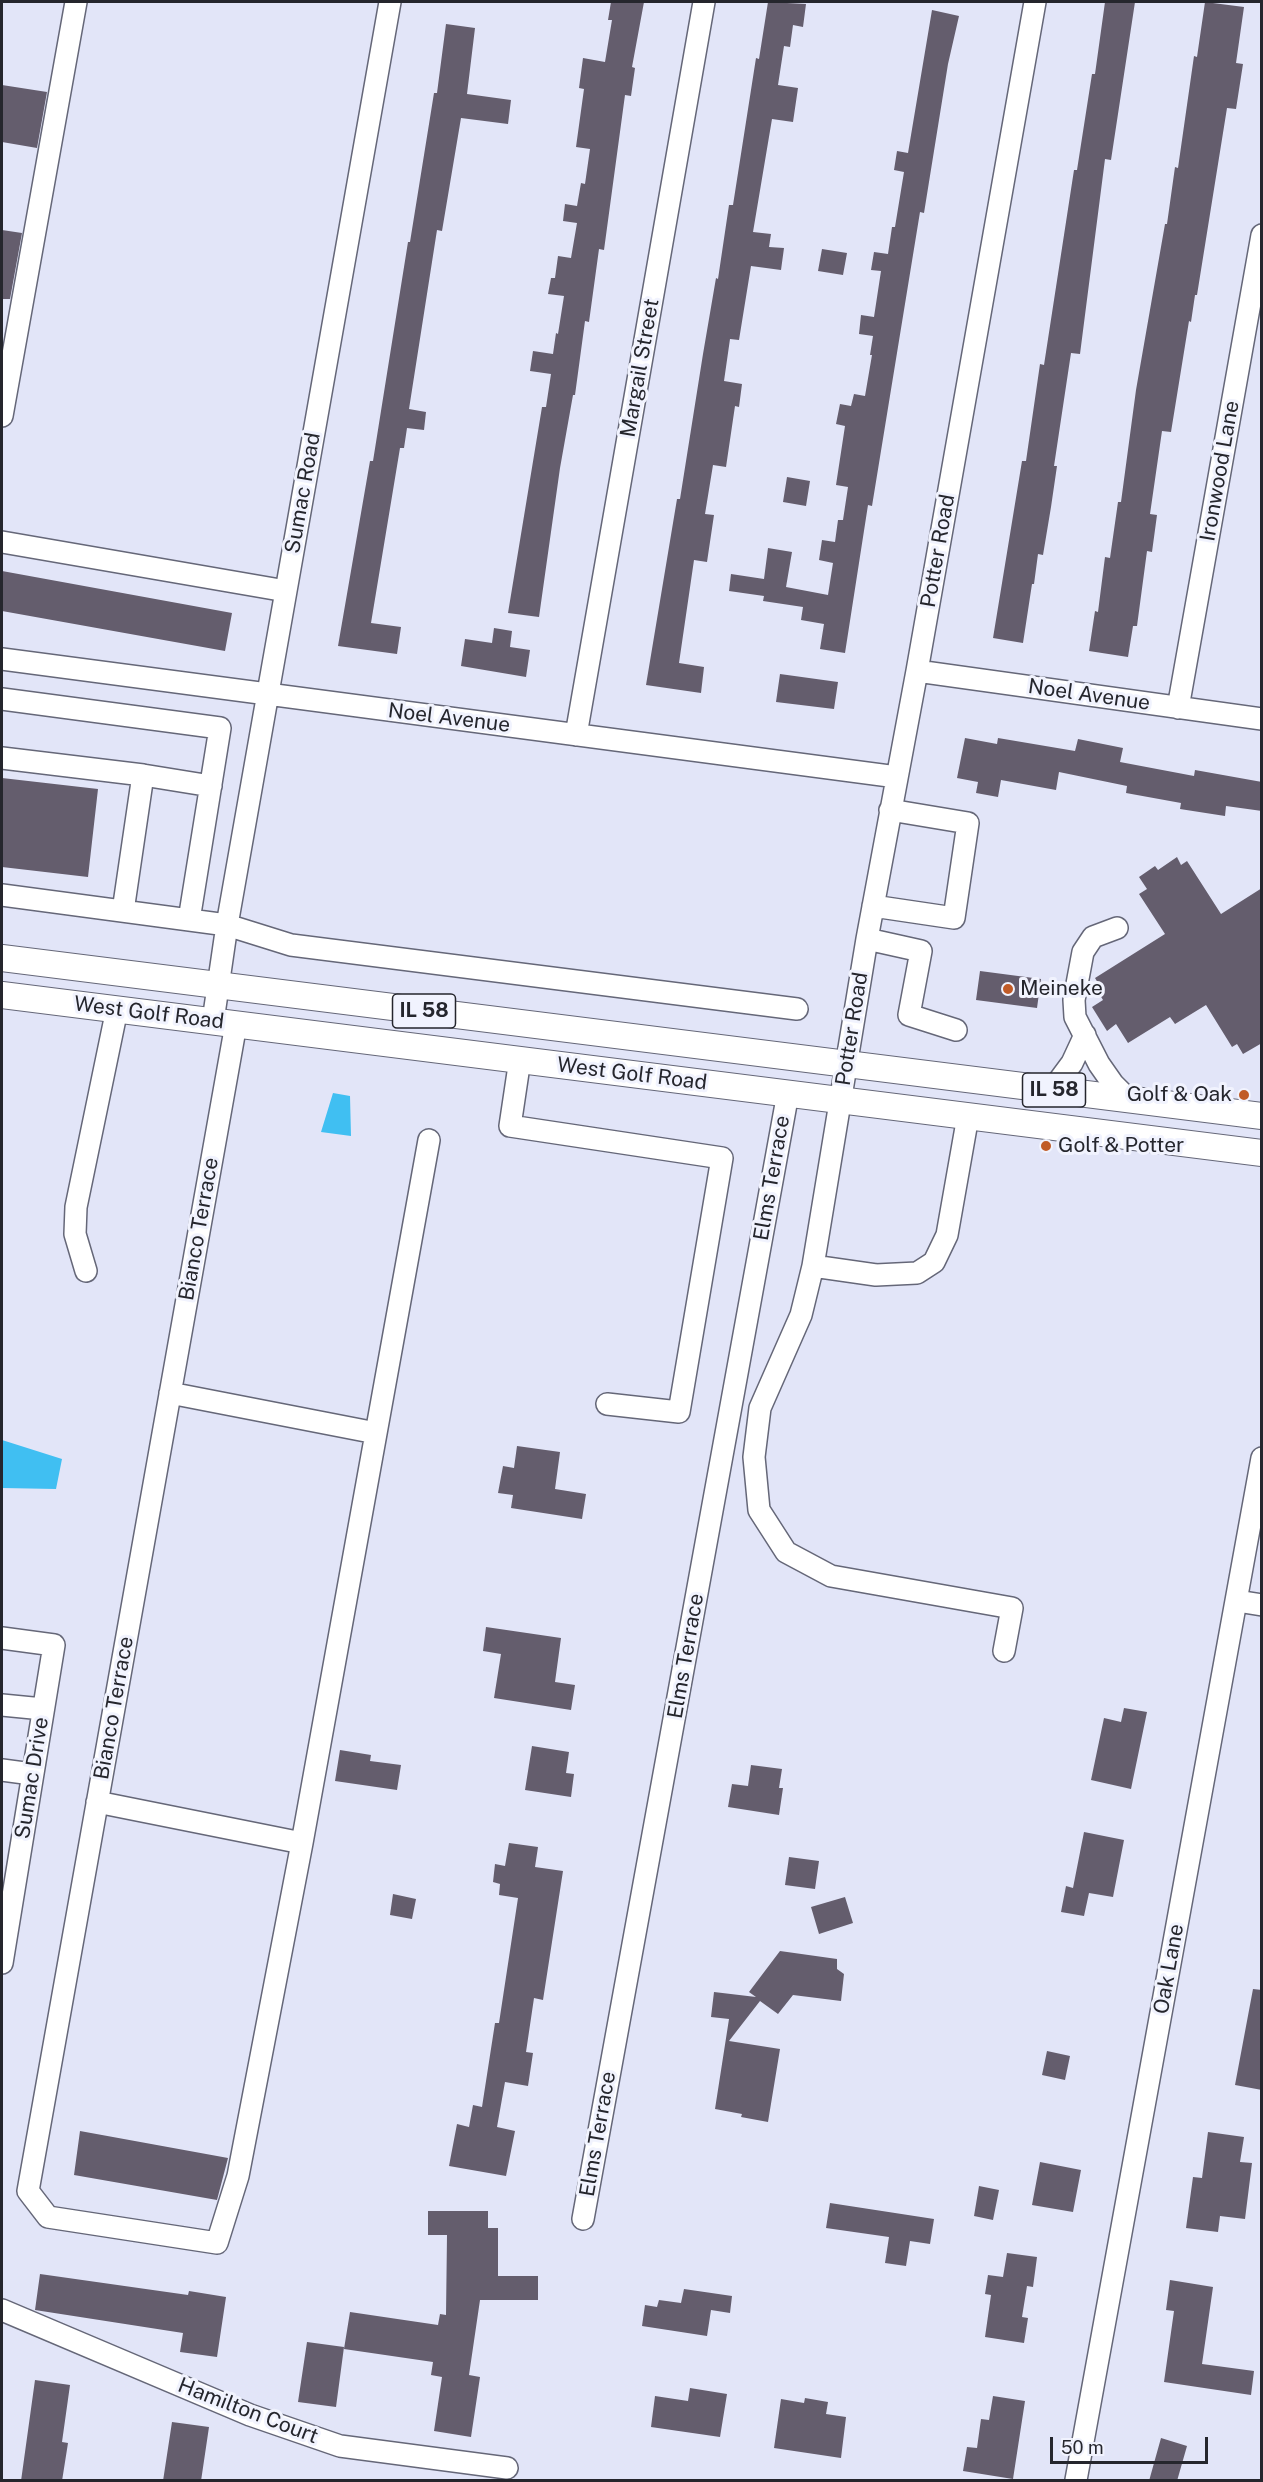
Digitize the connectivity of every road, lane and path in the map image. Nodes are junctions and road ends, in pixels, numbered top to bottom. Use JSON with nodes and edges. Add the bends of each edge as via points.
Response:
{"nodes":[{"id":1,"x":76,"y":2,"type":"edge"},
{"id":2,"x":390,"y":2,"type":"edge"},
{"id":3,"x":704,"y":2,"type":"edge"},
{"id":4,"x":1035,"y":2,"type":"edge"},
{"id":5,"x":1262,"y":235,"type":"edge"},
{"id":6,"x":2,"y":416,"type":"edge"},
{"id":7,"x":2,"y":542,"type":"edge"},
{"id":8,"x":286,"y":591,"type":"junction"},
{"id":9,"x":2,"y":659,"type":"edge"},
{"id":10,"x":917,"y":672,"type":"junction"},
{"id":11,"x":268,"y":694,"type":"junction"},
{"id":12,"x":2,"y":699,"type":"edge"},
{"id":13,"x":1178,"y":708,"type":"junction"},
{"id":14,"x":1262,"y":719,"type":"edge"},
{"id":15,"x":576,"y":735,"type":"junction"},
{"id":16,"x":2,"y":758,"type":"edge"},
{"id":17,"x":143,"y":775,"type":"junction"},
{"id":18,"x":897,"y":777,"type":"junction"},
{"id":19,"x":211,"y":786,"type":"junction"},
{"id":20,"x":890,"y":810,"type":"junction"},
{"id":21,"x":2,"y":895,"type":"edge"},
{"id":22,"x":873,"y":906,"type":"junction"},
{"id":23,"x":123,"y":911,"type":"junction"},
{"id":24,"x":189,"y":920,"type":"junction"},
{"id":25,"x":227,"y":925,"type":"junction"},
{"id":26,"x":1117,"y":928,"type":"dead end"},
{"id":27,"x":867,"y":939,"type":"junction"},
{"id":28,"x":2,"y":958,"type":"edge"},
{"id":29,"x":219,"y":984,"type":"junction"},
{"id":30,"x":2,"y":995,"type":"edge"},
{"id":31,"x":117,"y":1009,"type":"junction"},
{"id":32,"x":797,"y":1009,"type":"dead end"},
{"id":33,"x":225,"y":1023,"type":"junction"},
{"id":34,"x":956,"y":1030,"type":"dead end"},
{"id":35,"x":1085,"y":1035,"type":"junction"},
{"id":36,"x":520,"y":1059,"type":"junction"},
{"id":37,"x":846,"y":1064,"type":"junction"},
{"id":38,"x":1052,"y":1090,"type":"junction"},
{"id":39,"x":788,"y":1093,"type":"junction"},
{"id":40,"x":1128,"y":1099,"type":"junction"},
{"id":41,"x":840,"y":1100,"type":"junction"},
{"id":42,"x":968,"y":1116,"type":"junction"},
{"id":43,"x":1262,"y":1116,"type":"edge"},
{"id":44,"x":429,"y":1140,"type":"dead end"},
{"id":45,"x":1262,"y":1153,"type":"edge"},
{"id":46,"x":813,"y":1266,"type":"junction"},
{"id":47,"x":86,"y":1271,"type":"dead end"},
{"id":48,"x":170,"y":1393,"type":"junction"},
{"id":49,"x":607,"y":1404,"type":"dead end"},
{"id":50,"x":376,"y":1433,"type":"junction"},
{"id":51,"x":1262,"y":1458,"type":"edge"},
{"id":52,"x":1237,"y":1601,"type":"junction"},
{"id":53,"x":1262,"y":1605,"type":"edge"},
{"id":54,"x":2,"y":1638,"type":"edge"},
{"id":55,"x":1004,"y":1651,"type":"dead end"},
{"id":56,"x":2,"y":1705,"type":"edge"},
{"id":57,"x":43,"y":1710,"type":"junction"},
{"id":58,"x":2,"y":1770,"type":"edge"},
{"id":59,"x":32,"y":1774,"type":"junction"},
{"id":60,"x":97,"y":1802,"type":"junction"},
{"id":61,"x":302,"y":1843,"type":"junction"},
{"id":62,"x":2,"y":1962,"type":"edge"},
{"id":63,"x":583,"y":2219,"type":"dead end"},
{"id":64,"x":2,"y":2310,"type":"edge"},
{"id":65,"x":507,"y":2468,"type":"dead end"},
{"id":66,"x":1076,"y":2481,"type":"edge"}],
"edges":[{"from":1,"to":6,"type":"street"},
{"from":2,"to":8,"type":"street","name":"Sumac Road"},
{"from":3,"to":15,"type":"street","name":"Margail Street"},
{"from":4,"to":10,"type":"street","name":"Potter Road"},
{"from":5,"to":13,"type":"street","name":"Ironwood Lane"},
{"from":7,"to":8,"type":"street"},
{"from":8,"to":11,"type":"street","name":"Sumac Road"},
{"from":9,"to":11,"type":"street","name":"Noel Avenue"},
{"from":10,"to":13,"type":"street","name":"Noel Avenue"},
{"from":10,"to":18,"type":"street","name":"Potter Road"},
{"from":11,"to":15,"type":"street","name":"Noel Avenue"},
{"from":11,"to":25,"type":"street","name":"Sumac Road"},
{"from":12,"to":19,"type":"street","via":[[220,728]]},
{"from":13,"to":14,"type":"street","name":"Noel Avenue"},
{"from":15,"to":18,"type":"street","name":"Noel Avenue"},
{"from":16,"to":17,"type":"street"},
{"from":17,"to":19,"type":"street"},
{"from":17,"to":23,"type":"street"},
{"from":18,"to":20,"type":"street","name":"Potter Road"},
{"from":19,"to":24,"type":"street"},
{"from":20,"to":22,"type":"street","name":"Potter Road"},
{"from":20,"to":22,"type":"street","via":[[968,823],[954,918]]},
{"from":21,"to":23,"type":"street"},
{"from":22,"to":27,"type":"street","name":"Potter Road"},
{"from":23,"to":24,"type":"street"},
{"from":24,"to":25,"type":"street"},
{"from":25,"to":29,"type":"street","name":"Sumac Road"},
{"from":25,"to":32,"type":"street","via":[[291,945]]},
{"from":26,"to":35,"type":"street","via":[[1093,937],[1083,952],[1074,1000],[1075,1017]]},
{"from":27,"to":34,"type":"street","via":[[921,951],[909,1015]]},
{"from":27,"to":37,"type":"street","name":"Potter Road"},
{"from":28,"to":29,"type":"main road","name":"West Golf Road","number":"IL 58"},
{"from":29,"to":33,"type":"street","name":"Bianco Terrace"},
{"from":29,"to":37,"type":"main road","name":"West Golf Road","number":"IL 58"},
{"from":30,"to":31,"type":"main road","name":"West Golf Road","number":"IL 58"},
{"from":31,"to":33,"type":"main road","name":"West Golf Road","number":"IL 58"},
{"from":31,"to":47,"type":"street","via":[[76,1207],[75,1234]]},
{"from":33,"to":36,"type":"main road","name":"West Golf Road","number":"IL 58"},
{"from":33,"to":48,"type":"street","name":"Bianco Terrace"},
{"from":35,"to":38,"type":"street","via":[[1072,1063]]},
{"from":35,"to":40,"type":"street","via":[[1099,1064]]},
{"from":36,"to":39,"type":"main road","name":"West Golf Road","number":"IL 58"},
{"from":36,"to":49,"type":"street","via":[[510,1126],[722,1158],[679,1412]]},
{"from":37,"to":38,"type":"main road","name":"West Golf Road","number":"IL 58"},
{"from":37,"to":41,"type":"street","name":"Potter Road"},
{"from":38,"to":40,"type":"main road","name":"West Golf Road","number":"IL 58"},
{"from":39,"to":41,"type":"main road","name":"West Golf Road","number":"IL 58"},
{"from":39,"to":63,"type":"street","name":"Elms Terrace"},
{"from":40,"to":43,"type":"main road","name":"West Golf Road","number":"IL 58"},
{"from":41,"to":42,"type":"main road","name":"West Golf Road","number":"IL 58"},
{"from":41,"to":46,"type":"street","name":"Potter Road"},
{"from":42,"to":45,"type":"main road","name":"West Golf Road","number":"IL 58"},
{"from":42,"to":46,"type":"street","via":[[947,1235],[934,1262],[917,1273],[876,1275]]},
{"from":44,"to":50,"type":"street"},
{"from":46,"to":55,"type":"street","name":"Potter Road","via":[[801,1315],[760,1408],[754,1457],[759,1510],[786,1552],[831,1576],[1012,1608]]},
{"from":48,"to":50,"type":"street"},
{"from":48,"to":60,"type":"street","name":"Bianco Terrace"},
{"from":50,"to":61,"type":"street"},
{"from":51,"to":52,"type":"street","name":"Oak Lane"},
{"from":52,"to":53,"type":"street"},
{"from":52,"to":66,"type":"street","name":"Oak Lane"},
{"from":54,"to":57,"type":"street","name":"Sumac Drive","via":[[54,1645]]},
{"from":56,"to":57,"type":"street"},
{"from":57,"to":59,"type":"street","name":"Sumac Drive"},
{"from":58,"to":59,"type":"street"},
{"from":59,"to":62,"type":"street","name":"Sumac Drive"},
{"from":60,"to":61,"type":"street"},
{"from":60,"to":61,"type":"street","name":"Bianco Terrace","via":[[28,2191],[48,2217],[217,2243],[237,2176]]},
{"from":64,"to":65,"type":"street","name":"Hamilton Court","via":[[258,2418],[340,2446]]}]}
